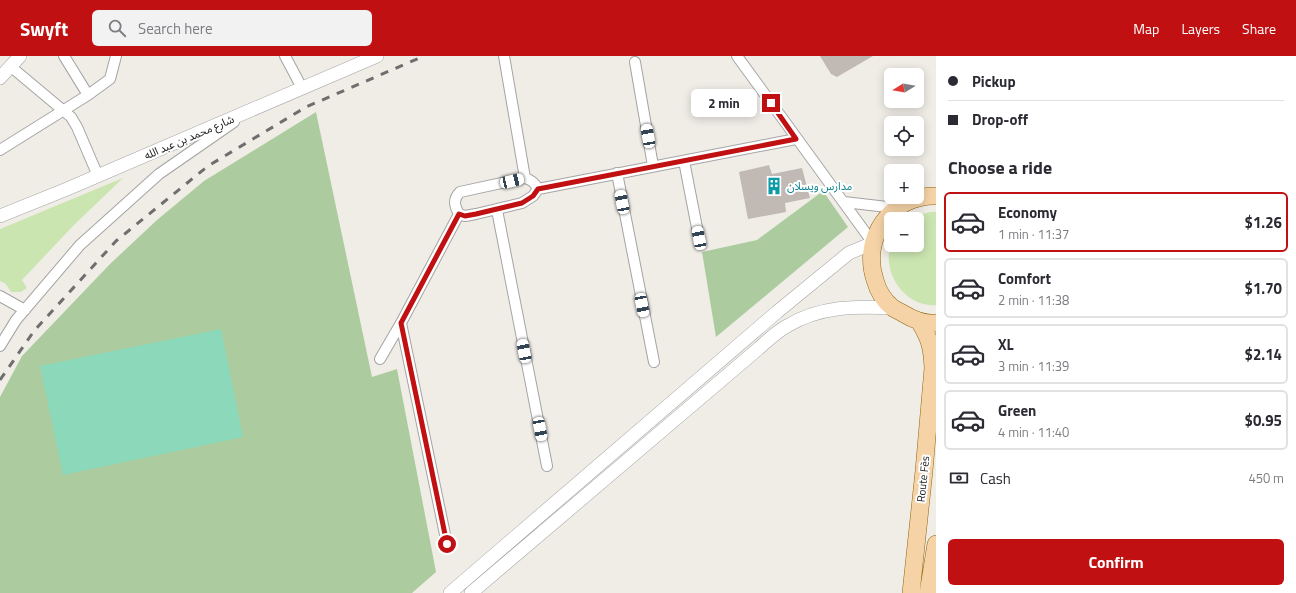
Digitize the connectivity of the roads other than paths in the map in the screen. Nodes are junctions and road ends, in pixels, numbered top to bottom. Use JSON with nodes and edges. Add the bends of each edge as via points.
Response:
{"nodes":[{"id":1,"x":20,"y":56,"type":"edge"},
{"id":2,"x":64,"y":56,"type":"edge"},
{"id":3,"x":116,"y":56,"type":"edge"},
{"id":4,"x":285,"y":56,"type":"edge"},
{"id":5,"x":376,"y":56,"type":"edge"},
{"id":6,"x":504,"y":56,"type":"edge"},
{"id":7,"x":737,"y":56,"type":"edge"},
{"id":8,"x":634,"y":62,"type":"dead end"},
{"id":9,"x":10,"y":66,"type":"junction"},
{"id":10,"x":0,"y":78,"type":"edge"},
{"id":11,"x":302,"y":88,"type":"junction"},
{"id":12,"x":88,"y":95,"type":"junction"},
{"id":13,"x":64,"y":111,"type":"junction"},
{"id":14,"x":249,"y":111,"type":"junction"},
{"id":15,"x":796,"y":139,"type":"junction"},
{"id":16,"x":0,"y":150,"type":"edge"},
{"id":17,"x":684,"y":161,"type":"junction"},
{"id":18,"x":653,"y":166,"type":"junction"},
{"id":19,"x":617,"y":173,"type":"junction"},
{"id":20,"x":98,"y":176,"type":"junction"},
{"id":21,"x":525,"y":178,"type":"junction"},
{"id":22,"x":538,"y":189,"type":"junction"},
{"id":23,"x":933,"y":194,"type":"edge"},
{"id":24,"x":844,"y":202,"type":"junction"},
{"id":25,"x":896,"y":208,"type":"junction"},
{"id":26,"x":497,"y":210,"type":"junction"},
{"id":27,"x":459,"y":214,"type":"junction"},
{"id":28,"x":0,"y":216,"type":"edge"},
{"id":29,"x":699,"y":238,"type":"dead end"},
{"id":30,"x":873,"y":243,"type":"junction"},
{"id":31,"x":0,"y":296,"type":"edge"},
{"id":32,"x":893,"y":308,"type":"junction"},
{"id":33,"x":25,"y":310,"type":"junction"},
{"id":34,"x":919,"y":321,"type":"junction"},
{"id":35,"x":401,"y":323,"type":"junction"},
{"id":36,"x":936,"y":323,"type":"edge"},
{"id":37,"x":0,"y":346,"type":"edge"},
{"id":38,"x":380,"y":359,"type":"dead end"},
{"id":39,"x":654,"y":362,"type":"dead end"},
{"id":40,"x":547,"y":466,"type":"dead end"},
{"id":41,"x":447,"y":544,"type":"dead end"},
{"id":42,"x":936,"y":544,"type":"edge"},
{"id":43,"x":450,"y":593,"type":"edge"},
{"id":44,"x":471,"y":593,"type":"edge"},
{"id":45,"x":911,"y":593,"type":"edge"},
{"id":46,"x":928,"y":593,"type":"edge"}],
"edges":[{"from":1,"to":9,"type":"street"},
{"from":2,"to":12,"type":"street"},
{"from":3,"to":12,"type":"street","via":[[110,79]]},
{"from":4,"to":11,"type":"street"},
{"from":5,"to":11,"type":"street","name":"شارع محمد بن عبد الله"},
{"from":6,"to":21,"type":"street"},
{"from":7,"to":15,"type":"street"},
{"from":8,"to":18,"type":"street"},
{"from":9,"to":10,"type":"street"},
{"from":9,"to":13,"type":"street"},
{"from":11,"to":14,"type":"street","name":"شارع محمد بن عبد الله"},
{"from":12,"to":13,"type":"street"},
{"from":13,"to":16,"type":"street"},
{"from":13,"to":20,"type":"street","via":[[77,127]]},
{"from":14,"to":20,"type":"street","name":"شارع محمد بن عبد الله"},
{"from":14,"to":33,"type":"street","via":[[154,179],[80,245]]},
{"from":15,"to":17,"type":"street"},
{"from":15,"to":24,"type":"street"},
{"from":17,"to":18,"type":"street"},
{"from":17,"to":29,"type":"street"},
{"from":18,"to":19,"type":"street"},
{"from":19,"to":22,"type":"street"},
{"from":19,"to":39,"type":"street"},
{"from":20,"to":28,"type":"street","name":"شارع محمد بن عبد الله"},
{"from":21,"to":22,"type":"street","via":[[531,179]]},
{"from":21,"to":27,"type":"street","via":[[460,192],[454,202]]},
{"from":22,"to":26,"type":"street","via":[[522,203]]},
{"from":23,"to":25,"type":"main road","via":[[912,199]]},
{"from":24,"to":25,"type":"street"},
{"from":24,"to":30,"type":"street"},
{"from":25,"to":30,"type":"main road","via":[[877,231]]},
{"from":26,"to":27,"type":"street","via":[[465,216]]},
{"from":26,"to":40,"type":"street"},
{"from":27,"to":35,"type":"street"},
{"from":30,"to":32,"type":"main road","via":[[872,270],[884,299]]},
{"from":30,"to":43,"type":"street","via":[[849,253],[789,302]]},
{"from":31,"to":33,"type":"street"},
{"from":32,"to":34,"type":"main road"},
{"from":32,"to":44,"type":"street","via":[[863,306],[830,309],[804,317],[786,327]]},
{"from":33,"to":37,"type":"street"},
{"from":34,"to":36,"type":"main road"},
{"from":34,"to":45,"type":"main road","name":"Route Fès","via":[[928,336],[933,352],[933,368]]},
{"from":35,"to":38,"type":"street"},
{"from":35,"to":41,"type":"street"},
{"from":42,"to":46,"type":"main road"}]}
